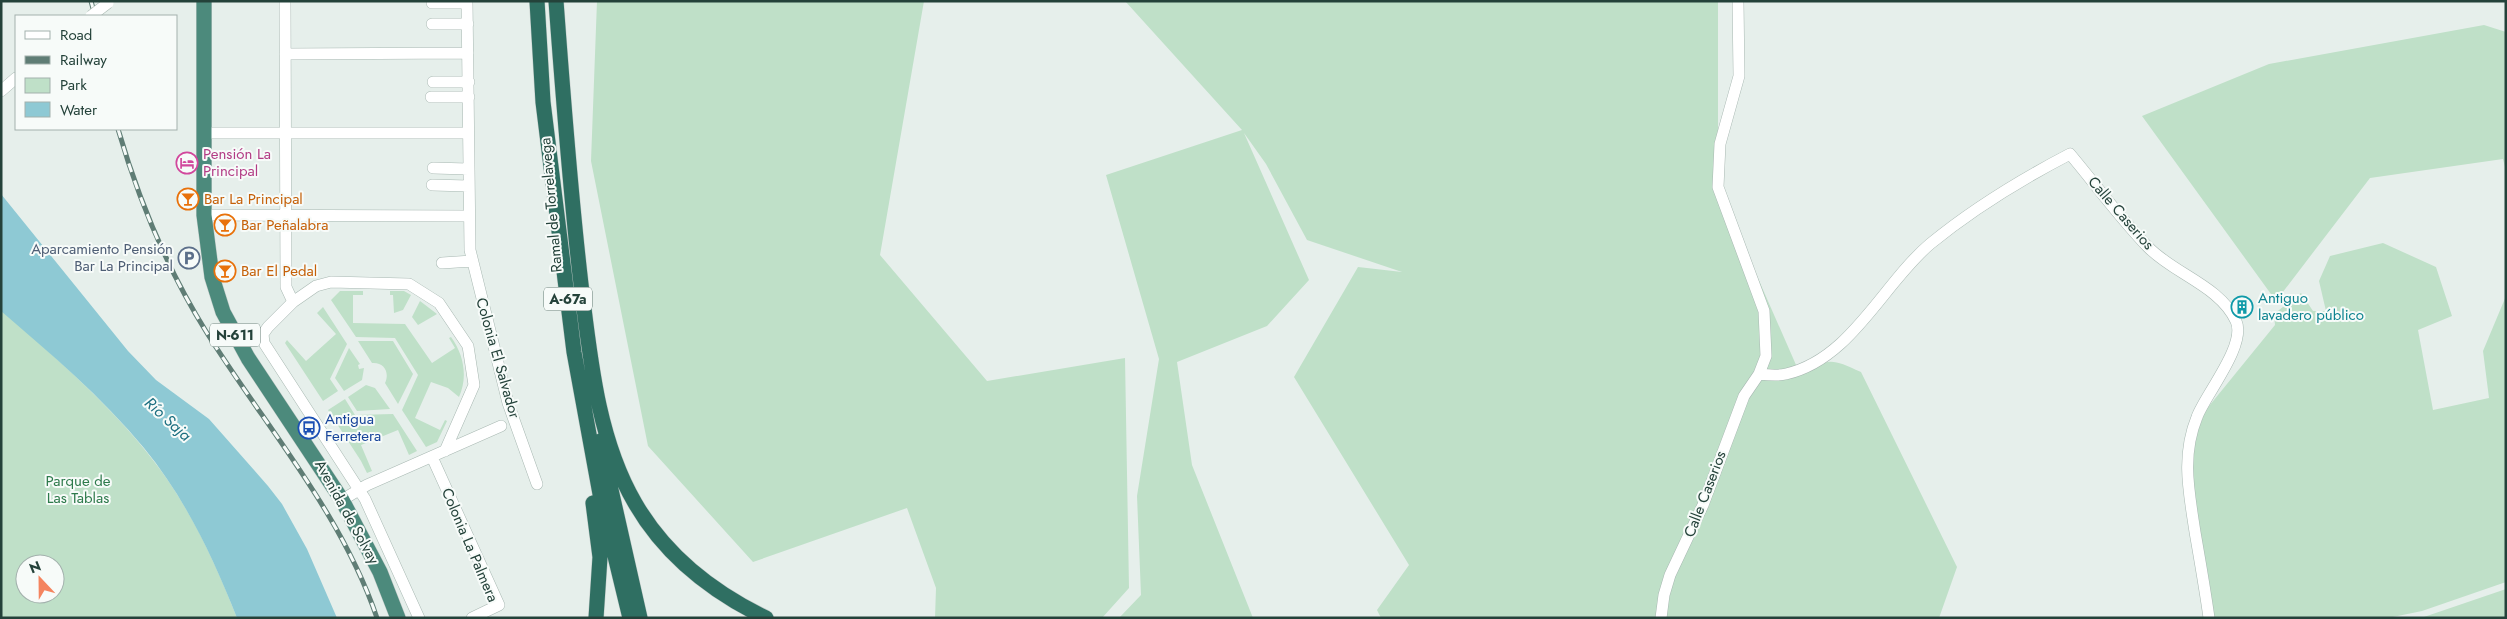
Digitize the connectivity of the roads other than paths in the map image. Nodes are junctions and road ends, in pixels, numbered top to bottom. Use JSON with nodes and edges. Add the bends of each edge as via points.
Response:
{"nodes":[{"id":1,"x":285,"y":1,"type":"edge"},
{"id":2,"x":537,"y":1,"type":"edge"},
{"id":3,"x":556,"y":1,"type":"edge"},
{"id":4,"x":1738,"y":1,"type":"edge"},
{"id":5,"x":109,"y":2,"type":"edge"},
{"id":6,"x":467,"y":2,"type":"edge"},
{"id":7,"x":432,"y":3,"type":"dead end"},
{"id":8,"x":202,"y":5,"type":"edge"},
{"id":9,"x":92,"y":15,"type":"edge"},
{"id":10,"x":432,"y":24,"type":"dead end"},
{"id":11,"x":468,"y":24,"type":"junction"},
{"id":12,"x":468,"y":53,"type":"junction"},
{"id":13,"x":285,"y":54,"type":"junction"},
{"id":14,"x":15,"y":79,"type":"edge"},
{"id":15,"x":433,"y":82,"type":"dead end"},
{"id":16,"x":469,"y":82,"type":"junction"},
{"id":17,"x":1,"y":90,"type":"edge"},
{"id":18,"x":431,"y":97,"type":"dead end"},
{"id":19,"x":469,"y":97,"type":"junction"},
{"id":20,"x":543,"y":102,"type":"junction"},
{"id":21,"x":204,"y":133,"type":"junction"},
{"id":22,"x":468,"y":133,"type":"junction"},
{"id":23,"x":286,"y":134,"type":"junction"},
{"id":24,"x":434,"y":168,"type":"dead end"},
{"id":25,"x":468,"y":169,"type":"junction"},
{"id":26,"x":432,"y":185,"type":"dead end"},
{"id":27,"x":468,"y":186,"type":"junction"},
{"id":28,"x":204,"y":215,"type":"junction"},
{"id":29,"x":285,"y":216,"type":"junction"},
{"id":30,"x":468,"y":216,"type":"junction"},
{"id":31,"x":472,"y":261,"type":"junction"},
{"id":32,"x":442,"y":263,"type":"dead end"},
{"id":33,"x":293,"y":302,"type":"junction"},
{"id":34,"x":1759,"y":374,"type":"junction"},
{"id":35,"x":501,"y":426,"type":"dead end"},
{"id":36,"x":445,"y":451,"type":"junction"},
{"id":37,"x":432,"y":457,"type":"junction"},
{"id":38,"x":537,"y":484,"type":"dead end"},
{"id":39,"x":359,"y":489,"type":"junction"},
{"id":40,"x":342,"y":500,"type":"junction"},
{"id":41,"x":635,"y":593,"type":"junction"},
{"id":42,"x":398,"y":618,"type":"edge"},
{"id":43,"x":419,"y":618,"type":"edge"},
{"id":44,"x":472,"y":618,"type":"edge"},
{"id":45,"x":596,"y":618,"type":"edge"},
{"id":46,"x":630,"y":618,"type":"edge"},
{"id":47,"x":640,"y":618,"type":"edge"},
{"id":48,"x":645,"y":618,"type":"edge"},
{"id":49,"x":766,"y":618,"type":"edge"},
{"id":50,"x":1661,"y":618,"type":"edge"},
{"id":51,"x":2209,"y":618,"type":"edge"}],
"edges":[{"from":1,"to":13,"type":"street"},
{"from":2,"to":20,"type":"highway","name":"Ramal de Torrelavega","number":"A-67a"},
{"from":3,"to":41,"type":"highway","name":"Ramal de Torrelavega","number":"A-67a","via":[[564,164],[589,380]]},
{"from":3,"to":49,"type":"highway","via":[[572,208],[584,312],[613,455],[635,503],[665,545],[702,580],[740,606]]},
{"from":4,"to":34,"type":"street","name":"Calle Caserios","via":[[1739,76],[1720,144],[1718,187],[1764,311],[1766,356]]},
{"from":5,"to":9,"type":"street","bridge":true},
{"from":6,"to":7,"type":"street","name":"Colonia El Salvador"},
{"from":6,"to":11,"type":"street","name":"Colonia El Salvador"},
{"from":8,"to":21,"type":"highway","name":"Avenida de Solvay","number":"N-611"},
{"from":10,"to":11,"type":"street"},
{"from":11,"to":12,"type":"street","name":"Colonia El Salvador"},
{"from":12,"to":13,"type":"street"},
{"from":12,"to":16,"type":"street","name":"Colonia El Salvador"},
{"from":13,"to":23,"type":"street"},
{"from":14,"to":17,"type":"street"},
{"from":15,"to":16,"type":"street"},
{"from":16,"to":19,"type":"street","name":"Colonia El Salvador"},
{"from":18,"to":19,"type":"street"},
{"from":19,"to":22,"type":"street","name":"Colonia El Salvador"},
{"from":20,"to":45,"type":"highway","via":[[543,145],[566,338],[599,542]]},
{"from":20,"to":46,"type":"highway","name":"Ramal de Torrelavega","number":"A-67a","via":[[574,352],[600,494]]},
{"from":21,"to":23,"type":"street"},
{"from":21,"to":28,"type":"highway","name":"Avenida de Solvay","number":"N-611"},
{"from":22,"to":23,"type":"street"},
{"from":22,"to":25,"type":"street","name":"Colonia El Salvador"},
{"from":23,"to":29,"type":"street"},
{"from":24,"to":25,"type":"street"},
{"from":25,"to":27,"type":"street","name":"Colonia El Salvador"},
{"from":26,"to":27,"type":"street"},
{"from":27,"to":30,"type":"street","name":"Colonia El Salvador"},
{"from":28,"to":29,"type":"street"},
{"from":28,"to":40,"type":"highway","name":"Avenida de Solvay","number":"N-611","via":[[212,277],[223,312],[248,358]]},
{"from":29,"to":30,"type":"street"},
{"from":29,"to":33,"type":"street","via":[[286,287]]},
{"from":30,"to":31,"type":"street","name":"Colonia El Salvador"},
{"from":31,"to":32,"type":"street"},
{"from":31,"to":38,"type":"street","name":"Colonia El Salvador","via":[[508,403]]},
{"from":33,"to":36,"type":"street","via":[[316,286],[331,282],[410,284],[439,302],[468,346],[474,385]]},
{"from":33,"to":39,"type":"street","via":[[265,330],[263,340]]},
{"from":34,"to":50,"type":"street","name":"Calle Caserios","via":[[1744,396],[1703,505],[1670,575]]},
{"from":34,"to":51,"type":"street","name":"Calle Caserios","via":[[1785,375],[1825,357],[1845,340],[1911,261],[1933,242],[2019,180],[2070,154],[2148,247],[2168,265],[2216,296],[2230,310],[2237,324],[2238,335],[2233,349],[2197,416],[2187,450],[2186,475]]},
{"from":35,"to":36,"type":"street"},
{"from":36,"to":37,"type":"street"},
{"from":37,"to":39,"type":"street"},
{"from":37,"to":44,"type":"street","name":"Colonia La Palmera","via":[[499,605]]},
{"from":39,"to":40,"type":"street"},
{"from":39,"to":43,"type":"street","via":[[394,558]]},
{"from":40,"to":42,"type":"highway","name":"Avenida de Solvay","number":"N-611","via":[[380,572]]},
{"from":41,"to":47,"type":"highway"},
{"from":41,"to":48,"type":"highway"}]}
